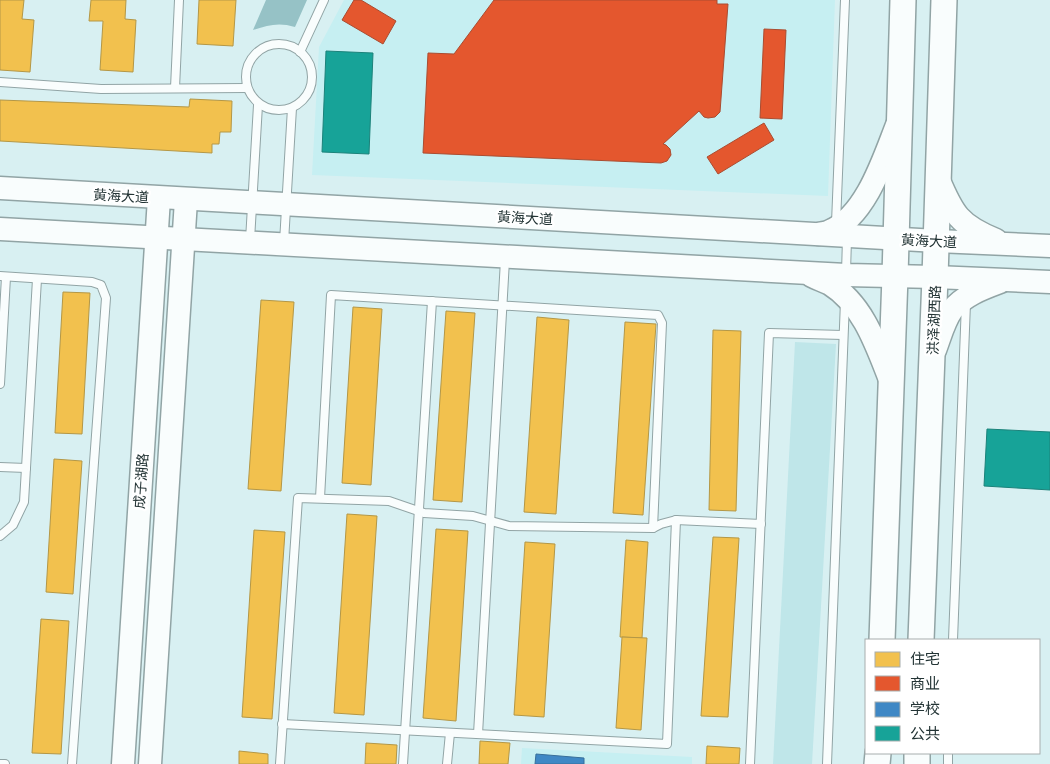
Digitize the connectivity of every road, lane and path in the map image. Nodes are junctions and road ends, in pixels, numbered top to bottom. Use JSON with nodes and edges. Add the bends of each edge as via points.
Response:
{"nodes":[{"id":1,"x":179,"y":0,"type":"edge"},
{"id":2,"x":324,"y":0,"type":"edge"},
{"id":3,"x":845,"y":0,"type":"edge"},
{"id":4,"x":903,"y":0,"type":"edge"},
{"id":5,"x":944,"y":0,"type":"edge"},
{"id":6,"x":300,"y":52,"type":"junction"},
{"id":7,"x":0,"y":82,"type":"edge"},
{"id":8,"x":175,"y":88,"type":"junction"},
{"id":9,"x":247,"y":88,"type":"junction"},
{"id":10,"x":941,"y":100,"type":"junction"},
{"id":11,"x":258,"y":105,"type":"junction"},
{"id":12,"x":292,"y":108,"type":"junction"},
{"id":13,"x":899,"y":111,"type":"junction"},
{"id":14,"x":938,"y":178,"type":"junction"},
{"id":15,"x":0,"y":188,"type":"edge"},
{"id":16,"x":159,"y":198,"type":"junction"},
{"id":17,"x":186,"y":200,"type":"junction"},
{"id":18,"x":252,"y":203,"type":"junction"},
{"id":19,"x":286,"y":205,"type":"junction"},
{"id":20,"x":0,"y":229,"type":"edge"},
{"id":21,"x":833,"y":233,"type":"junction"},
{"id":22,"x":156,"y":237,"type":"junction"},
{"id":23,"x":184,"y":238,"type":"junction"},
{"id":24,"x":896,"y":239,"type":"junction"},
{"id":25,"x":937,"y":241,"type":"junction"},
{"id":26,"x":250,"y":242,"type":"junction"},
{"id":27,"x":284,"y":244,"type":"junction"},
{"id":28,"x":1006,"y":244,"type":"junction"},
{"id":29,"x":1050,"y":246,"type":"edge"},
{"id":30,"x":505,"y":256,"type":"junction"},
{"id":31,"x":895,"y":276,"type":"junction"},
{"id":32,"x":3,"y":277,"type":"edge"},
{"id":33,"x":935,"y":277,"type":"junction"},
{"id":34,"x":37,"y":279,"type":"junction"},
{"id":35,"x":1050,"y":282,"type":"edge"},
{"id":36,"x":845,"y":285,"type":"junction"},
{"id":37,"x":966,"y":288,"type":"junction"},
{"id":38,"x":432,"y":301,"type":"junction"},
{"id":39,"x":502,"y":306,"type":"junction"},
{"id":40,"x":843,"y":334,"type":"junction"},
{"id":41,"x":932,"y":356,"type":"junction"},
{"id":42,"x":891,"y":382,"type":"junction"},
{"id":43,"x":0,"y":384,"type":"edge"},
{"id":44,"x":889,"y":426,"type":"junction"},
{"id":45,"x":930,"y":431,"type":"junction"},
{"id":46,"x":0,"y":467,"type":"edge"},
{"id":47,"x":26,"y":468,"type":"junction"},
{"id":48,"x":320,"y":498,"type":"junction"},
{"id":49,"x":419,"y":512,"type":"junction"},
{"id":50,"x":676,"y":520,"type":"junction"},
{"id":51,"x":490,"y":521,"type":"junction"},
{"id":52,"x":761,"y":524,"type":"junction"},
{"id":53,"x":653,"y":528,"type":"junction"},
{"id":54,"x":0,"y":536,"type":"edge"},
{"id":55,"x":882,"y":639,"type":"edge"},
{"id":56,"x":921,"y":639,"type":"edge"},
{"id":57,"x":953,"y":639,"type":"edge"},
{"id":58,"x":282,"y":724,"type":"junction"},
{"id":59,"x":405,"y":731,"type":"junction"},
{"id":60,"x":450,"y":733,"type":"junction"},
{"id":61,"x":478,"y":734,"type":"junction"},
{"id":62,"x":0,"y":764,"type":"edge"},
{"id":63,"x":5,"y":764,"type":"edge"},
{"id":64,"x":72,"y":764,"type":"edge"},
{"id":65,"x":123,"y":764,"type":"edge"},
{"id":66,"x":150,"y":764,"type":"edge"},
{"id":67,"x":280,"y":764,"type":"edge"},
{"id":68,"x":403,"y":764,"type":"edge"},
{"id":69,"x":447,"y":764,"type":"edge"},
{"id":70,"x":750,"y":764,"type":"edge"},
{"id":71,"x":827,"y":764,"type":"edge"}],
"edges":[{"from":1,"to":8,"type":"lane"},
{"from":2,"to":6,"type":"lane"},
{"from":3,"to":21,"type":"lane"},
{"from":4,"to":13,"type":"main road"},
{"from":5,"to":10,"type":"main road","name":"洪泽湖西路"},
{"from":6,"to":9,"type":"lane","via":[[280,44],[260,50],[248,67]]},
{"from":6,"to":12,"type":"lane","via":[[311,71],[311,82],[308,93]]},
{"from":7,"to":8,"type":"lane","via":[[101,89]]},
{"from":8,"to":9,"type":"lane"},
{"from":9,"to":11,"type":"lane"},
{"from":10,"to":13,"type":"main road","via":[[922,113],[906,109]]},
{"from":10,"to":14,"type":"main road","name":"洪泽湖西路"},
{"from":11,"to":12,"type":"lane","via":[[281,110]]},
{"from":11,"to":18,"type":"lane"},
{"from":12,"to":19,"type":"lane"},
{"from":13,"to":21,"type":"street","via":[[878,174],[864,198]]},
{"from":13,"to":24,"type":"main road"},
{"from":14,"to":25,"type":"main road","name":"洪泽湖西路"},
{"from":14,"to":28,"type":"street","via":[[953,210],[968,226]]},
{"from":15,"to":16,"type":"street","name":"黄海大道"},
{"from":16,"to":17,"type":"street","name":"黄海大道"},
{"from":16,"to":22,"type":"street","name":"成子湖路"},
{"from":17,"to":18,"type":"street","name":"黄海大道"},
{"from":17,"to":23,"type":"street","name":"成子湖路"},
{"from":18,"to":19,"type":"street","name":"黄海大道"},
{"from":18,"to":26,"type":"lane"},
{"from":19,"to":21,"type":"street","name":"黄海大道"},
{"from":19,"to":27,"type":"lane"},
{"from":20,"to":22,"type":"street"},
{"from":21,"to":24,"type":"street","name":"黄海大道"},
{"from":21,"to":36,"type":"lane"},
{"from":22,"to":23,"type":"street"},
{"from":22,"to":65,"type":"street","name":"成子湖路"},
{"from":23,"to":26,"type":"street"},
{"from":23,"to":66,"type":"street","name":"成子湖路"},
{"from":24,"to":25,"type":"street","name":"黄海大道"},
{"from":24,"to":31,"type":"main road"},
{"from":25,"to":28,"type":"street","name":"黄海大道"},
{"from":25,"to":33,"type":"main road","name":"洪泽湖西路"},
{"from":26,"to":27,"type":"street"},
{"from":27,"to":30,"type":"street"},
{"from":28,"to":29,"type":"street","name":"黄海大道"},
{"from":30,"to":36,"type":"street","via":[[804,273]]},
{"from":30,"to":39,"type":"lane"},
{"from":31,"to":33,"type":"street"},
{"from":31,"to":36,"type":"street"},
{"from":31,"to":42,"type":"main road"},
{"from":32,"to":34,"type":"lane"},
{"from":32,"to":43,"type":"lane"},
{"from":33,"to":37,"type":"street"},
{"from":33,"to":41,"type":"main road","name":"洪泽湖西路"},
{"from":34,"to":47,"type":"lane"},
{"from":34,"to":64,"type":"lane","via":[[92,282],[101,285],[106,298]]},
{"from":35,"to":37,"type":"street","via":[[1006,280]]},
{"from":36,"to":40,"type":"lane"},
{"from":36,"to":42,"type":"street","via":[[869,329]]},
{"from":37,"to":41,"type":"street","via":[[945,322]]},
{"from":37,"to":57,"type":"lane"},
{"from":38,"to":39,"type":"lane"},
{"from":38,"to":48,"type":"lane","via":[[331,296]]},
{"from":38,"to":49,"type":"lane"},
{"from":39,"to":51,"type":"lane"},
{"from":39,"to":53,"type":"lane","via":[[658,315],[662,323]]},
{"from":40,"to":52,"type":"lane","via":[[769,333]]},
{"from":40,"to":71,"type":"lane"},
{"from":41,"to":45,"type":"main road","name":"洪泽湖西路"},
{"from":42,"to":44,"type":"main road"},
{"from":44,"to":45,"type":"main road","via":[[902,412],[917,411],[925,418]]},
{"from":44,"to":55,"type":"main road"},
{"from":45,"to":56,"type":"main road","name":"洪泽湖西路"},
{"from":46,"to":47,"type":"lane"},
{"from":47,"to":54,"type":"lane","via":[[24,502],[13,525]]},
{"from":48,"to":49,"type":"lane","via":[[389,501]]},
{"from":48,"to":58,"type":"lane","via":[[298,498]]},
{"from":49,"to":51,"type":"lane","via":[[473,516]]},
{"from":49,"to":59,"type":"lane"},
{"from":50,"to":52,"type":"lane"},
{"from":50,"to":53,"type":"lane"},
{"from":50,"to":61,"type":"lane","via":[[667,744]]},
{"from":51,"to":53,"type":"lane","via":[[509,526]]},
{"from":51,"to":61,"type":"lane"},
{"from":52,"to":70,"type":"lane"},
{"from":58,"to":59,"type":"lane"},
{"from":58,"to":67,"type":"lane"},
{"from":59,"to":60,"type":"lane"},
{"from":59,"to":68,"type":"lane"},
{"from":60,"to":61,"type":"lane"},
{"from":60,"to":69,"type":"lane"},
{"from":62,"to":63,"type":"lane"}]}
